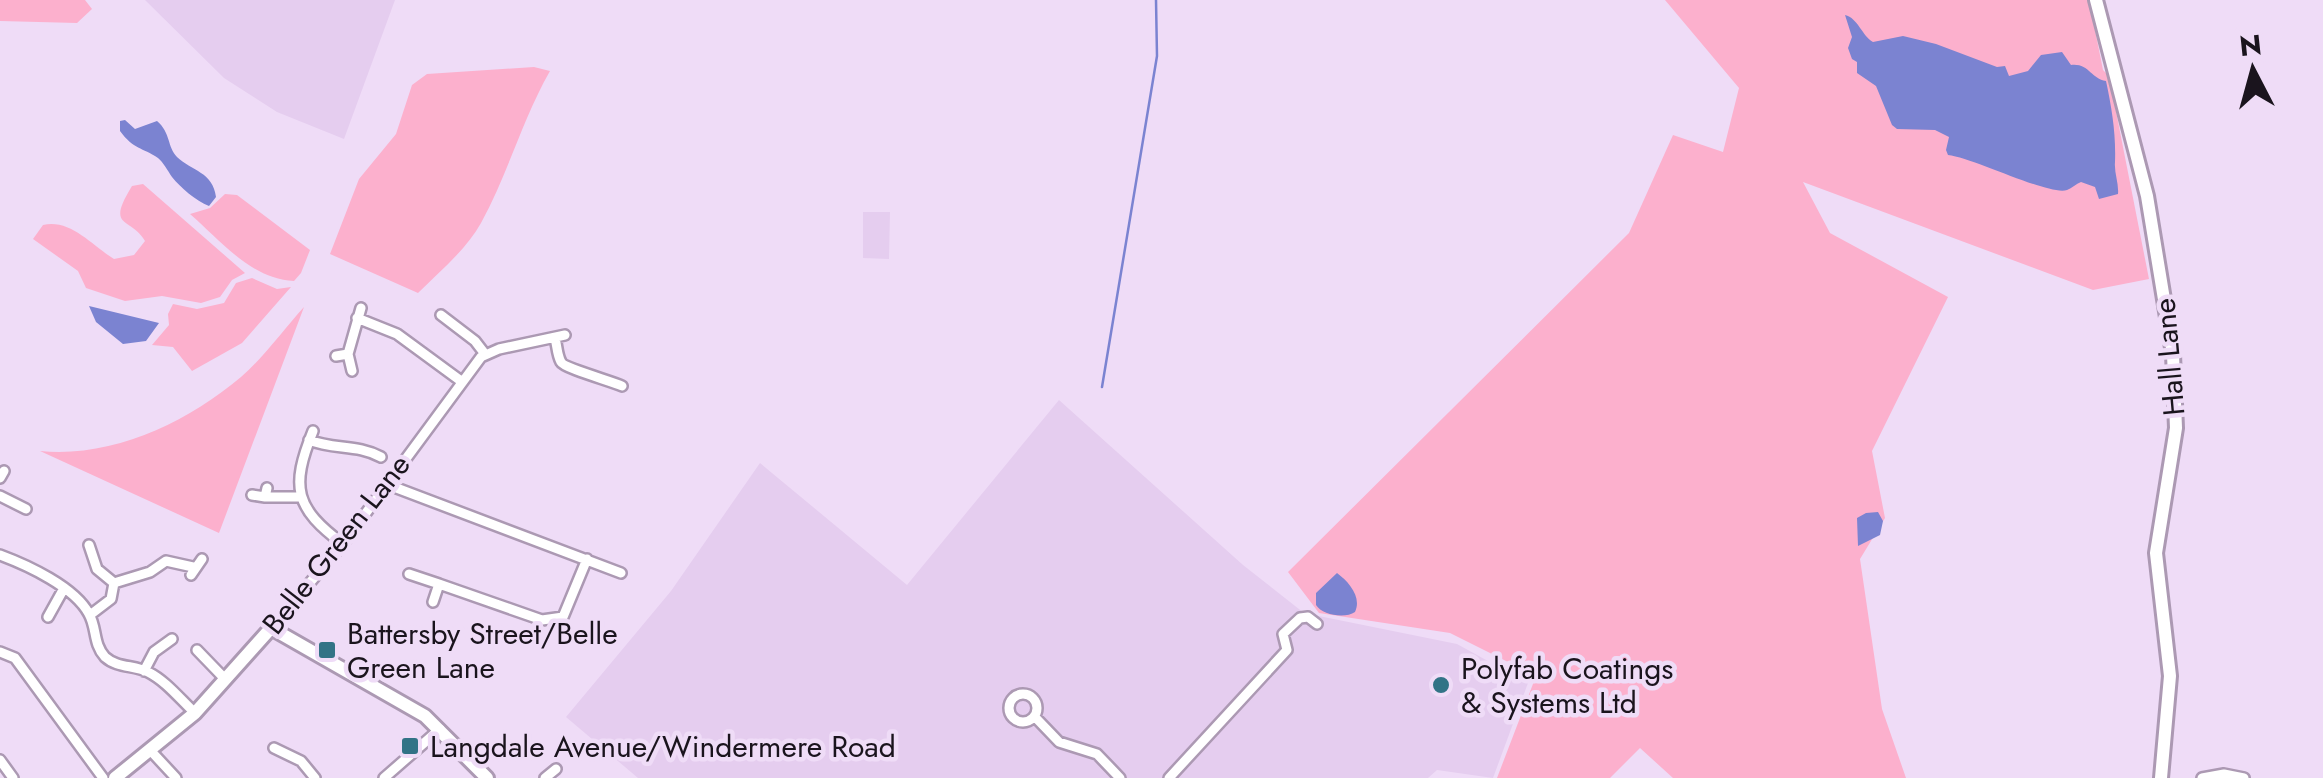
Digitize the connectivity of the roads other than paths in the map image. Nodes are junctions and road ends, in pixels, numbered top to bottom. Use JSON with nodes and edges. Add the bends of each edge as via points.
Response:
{"nodes":[{"id":1,"x":2096,"y":0,"type":"edge"},
{"id":2,"x":441,"y":314,"type":"dead end"},
{"id":3,"x":348,"y":354,"type":"junction"},
{"id":4,"x":485,"y":354,"type":"junction"},
{"id":5,"x":336,"y":356,"type":"dead end"},
{"id":6,"x":352,"y":371,"type":"dead end"},
{"id":7,"x":462,"y":381,"type":"junction"},
{"id":8,"x":622,"y":386,"type":"dead end"},
{"id":9,"x":381,"y":457,"type":"dead end"},
{"id":10,"x":386,"y":484,"type":"junction"},
{"id":11,"x":252,"y":494,"type":"dead end"},
{"id":12,"x":0,"y":496,"type":"edge"},
{"id":13,"x":302,"y":496,"type":"junction"},
{"id":14,"x":26,"y":509,"type":"dead end"},
{"id":15,"x":88,"y":543,"type":"dead end"},
{"id":16,"x":343,"y":544,"type":"junction"},
{"id":17,"x":0,"y":555,"type":"edge"},
{"id":18,"x":202,"y":559,"type":"dead end"},
{"id":19,"x":587,"y":560,"type":"junction"},
{"id":20,"x":409,"y":574,"type":"dead end"},
{"id":21,"x":621,"y":574,"type":"dead end"},
{"id":22,"x":114,"y":584,"type":"junction"},
{"id":23,"x":439,"y":584,"type":"junction"},
{"id":24,"x":63,"y":590,"type":"junction"},
{"id":25,"x":433,"y":602,"type":"dead end"},
{"id":26,"x":90,"y":615,"type":"junction"},
{"id":27,"x":48,"y":617,"type":"dead end"},
{"id":28,"x":1317,"y":624,"type":"dead end"},
{"id":29,"x":271,"y":628,"type":"junction"},
{"id":30,"x":172,"y":639,"type":"dead end"},
{"id":31,"x":197,"y":650,"type":"dead end"},
{"id":32,"x":0,"y":652,"type":"edge"},
{"id":33,"x":144,"y":670,"type":"junction"},
{"id":34,"x":225,"y":679,"type":"junction"},
{"id":35,"x":195,"y":712,"type":"junction"},
{"id":36,"x":1035,"y":717,"type":"dead end"},
{"id":37,"x":440,"y":728,"type":"junction"},
{"id":38,"x":274,"y":748,"type":"dead end"},
{"id":39,"x":150,"y":750,"type":"junction"},
{"id":40,"x":0,"y":760,"type":"edge"},
{"id":41,"x":556,"y":768,"type":"dead end"},
{"id":42,"x":13,"y":778,"type":"edge"},
{"id":43,"x":103,"y":778,"type":"edge"},
{"id":44,"x":115,"y":778,"type":"edge"},
{"id":45,"x":176,"y":778,"type":"edge"},
{"id":46,"x":316,"y":778,"type":"edge"},
{"id":47,"x":384,"y":778,"type":"edge"},
{"id":48,"x":486,"y":778,"type":"edge"},
{"id":49,"x":545,"y":778,"type":"edge"},
{"id":50,"x":1120,"y":778,"type":"edge"},
{"id":51,"x":1169,"y":778,"type":"edge"},
{"id":52,"x":2161,"y":778,"type":"edge"},
{"id":53,"x":2202,"y":778,"type":"edge"},
{"id":54,"x":2244,"y":778,"type":"edge"}],
"edges":[{"from":1,"to":52,"type":"street","name":"Hall Lane","via":[[2147,196],[2173,354],[2176,428],[2156,553],[2170,676]]},
{"from":2,"to":4,"type":"street"},
{"from":3,"to":5,"type":"street"},
{"from":3,"to":6,"type":"street"},
{"from":3,"to":7,"type":"street","via":[[359,313]]},
{"from":4,"to":7,"type":"street","name":"Belle Green Lane"},
{"from":4,"to":8,"type":"street","via":[[560,336],[566,368]]},
{"from":7,"to":10,"type":"street","name":"Belle Green Lane"},
{"from":9,"to":13,"type":"street","via":[[366,449],[327,447],[311,436],[301,464]]},
{"from":10,"to":16,"type":"street","name":"Belle Green Lane"},
{"from":10,"to":19,"type":"street"},
{"from":11,"to":13,"type":"street"},
{"from":12,"to":14,"type":"street"},
{"from":13,"to":16,"type":"street","via":[[312,519]]},
{"from":15,"to":22,"type":"street","via":[[97,569]]},
{"from":16,"to":29,"type":"street","name":"Belle Green Lane"},
{"from":17,"to":24,"type":"street"},
{"from":18,"to":22,"type":"street","via":[[192,571],[166,561]]},
{"from":19,"to":21,"type":"street"},
{"from":19,"to":23,"type":"street","via":[[564,616],[542,620]]},
{"from":20,"to":23,"type":"street"},
{"from":22,"to":26,"type":"street","via":[[111,599]]},
{"from":23,"to":25,"type":"street"},
{"from":24,"to":26,"type":"street"},
{"from":24,"to":27,"type":"street"},
{"from":26,"to":33,"type":"street","via":[[104,656]]},
{"from":28,"to":51,"type":"street","via":[[1300,618],[1283,634],[1286,650]]},
{"from":29,"to":34,"type":"street","name":"Belle Green Lane"},
{"from":29,"to":37,"type":"street"},
{"from":30,"to":33,"type":"street"},
{"from":31,"to":34,"type":"street"},
{"from":32,"to":43,"type":"street","via":[[15,658]]},
{"from":33,"to":35,"type":"street"},
{"from":34,"to":35,"type":"street","name":"Belle Green Lane"},
{"from":35,"to":39,"type":"street","name":"Belle Green Lane"},
{"from":36,"to":50,"type":"street","via":[[1059,742],[1096,754]]},
{"from":37,"to":47,"type":"street"},
{"from":37,"to":48,"type":"street"},
{"from":38,"to":46,"type":"street","via":[[290,750]]},
{"from":39,"to":44,"type":"street","name":"Belle Green Lane"},
{"from":39,"to":45,"type":"street"},
{"from":40,"to":42,"type":"street"},
{"from":41,"to":49,"type":"street"},
{"from":53,"to":54,"type":"street"}]}
